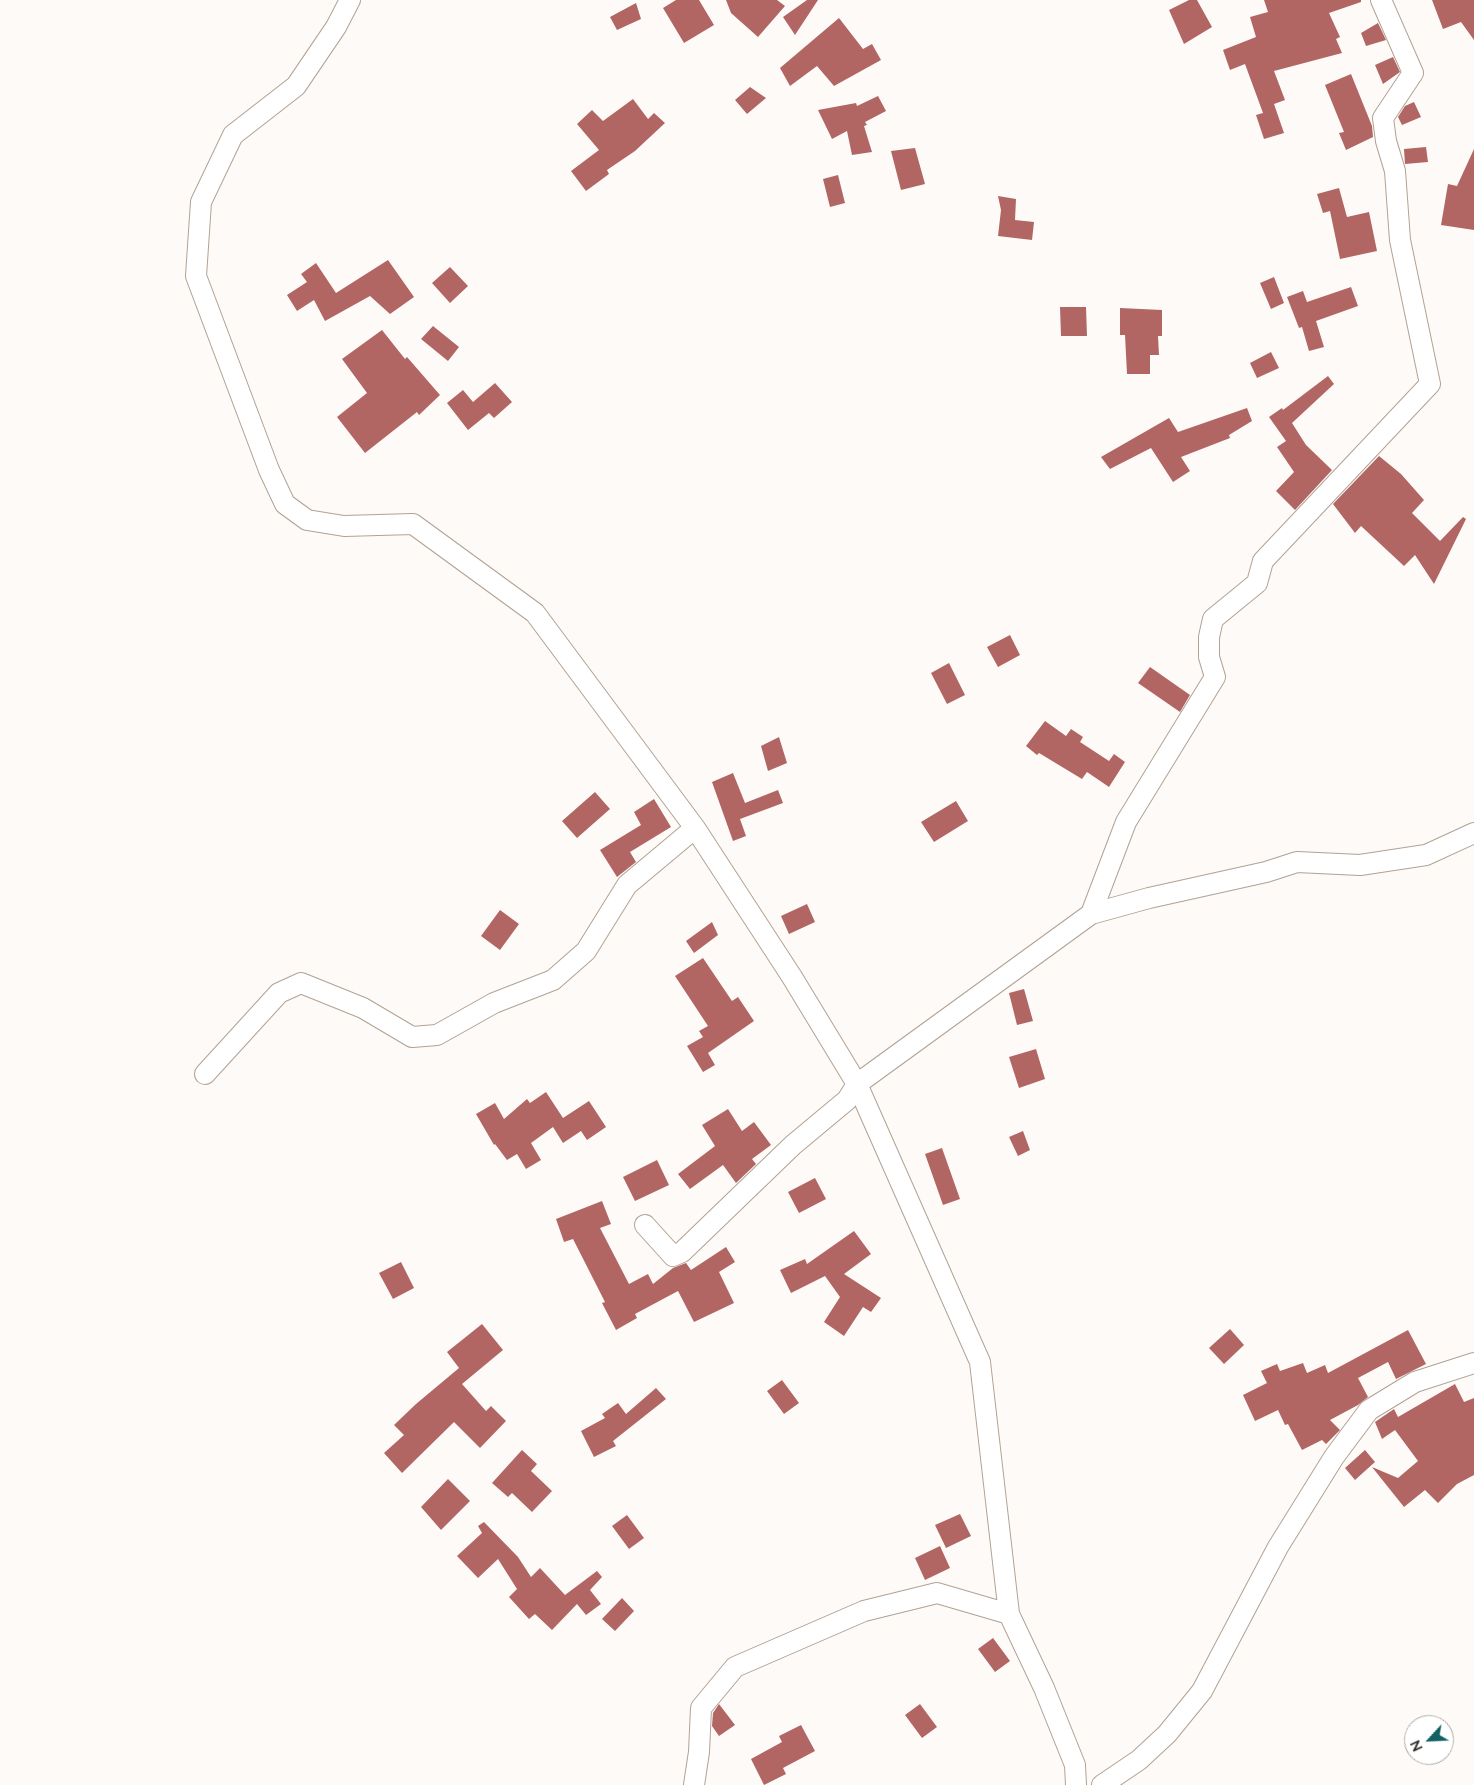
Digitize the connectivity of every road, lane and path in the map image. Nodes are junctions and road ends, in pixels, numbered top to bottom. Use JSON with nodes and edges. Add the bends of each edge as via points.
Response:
{"nodes":[{"id":1,"x":350,"y":0,"type":"edge"},
{"id":2,"x":1381,"y":0,"type":"edge"},
{"id":3,"x":695,"y":828,"type":"junction"},
{"id":4,"x":1474,"y":833,"type":"edge"},
{"id":5,"x":1091,"y":914,"type":"junction"},
{"id":6,"x":205,"y":1074,"type":"dead end"},
{"id":7,"x":857,"y":1084,"type":"junction"},
{"id":8,"x":645,"y":1225,"type":"dead end"},
{"id":9,"x":1474,"y":1364,"type":"edge"},
{"id":10,"x":1009,"y":1614,"type":"junction"},
{"id":11,"x":694,"y":1785,"type":"edge"},
{"id":12,"x":1076,"y":1785,"type":"edge"},
{"id":13,"x":1102,"y":1785,"type":"edge"}],
"edges":[{"from":1,"to":3,"type":"street","via":[[336,27],[296,86],[233,135],[201,202],[196,276],[269,470],[286,504],[307,520],[344,526],[413,524],[535,613]]},
{"from":2,"to":5,"type":"street","via":[[1413,74],[1383,118],[1395,171],[1400,240],[1430,384],[1263,561],[1257,583],[1213,618],[1209,657],[1215,677],[1126,822]]},
{"from":3,"to":6,"type":"street","via":[[627,885],[586,951],[552,980],[494,1002],[437,1035],[412,1037],[363,1008],[301,982],[279,992]]},
{"from":3,"to":7,"type":"street"},
{"from":4,"to":5,"type":"street","via":[[1426,855],[1360,865],[1297,862]]},
{"from":5,"to":7,"type":"street"},
{"from":7,"to":8,"type":"street","via":[[846,1100],[793,1144],[682,1252],[673,1256]]},
{"from":7,"to":10,"type":"street","via":[[980,1362]]},
{"from":9,"to":13,"type":"street","via":[[1415,1382],[1369,1410],[1334,1457],[1278,1547],[1202,1690],[1167,1734],[1139,1760]]},
{"from":10,"to":11,"type":"street","via":[[937,1593],[864,1611],[735,1667],[701,1708]]},
{"from":10,"to":12,"type":"street","via":[[1075,1765]]}]}
